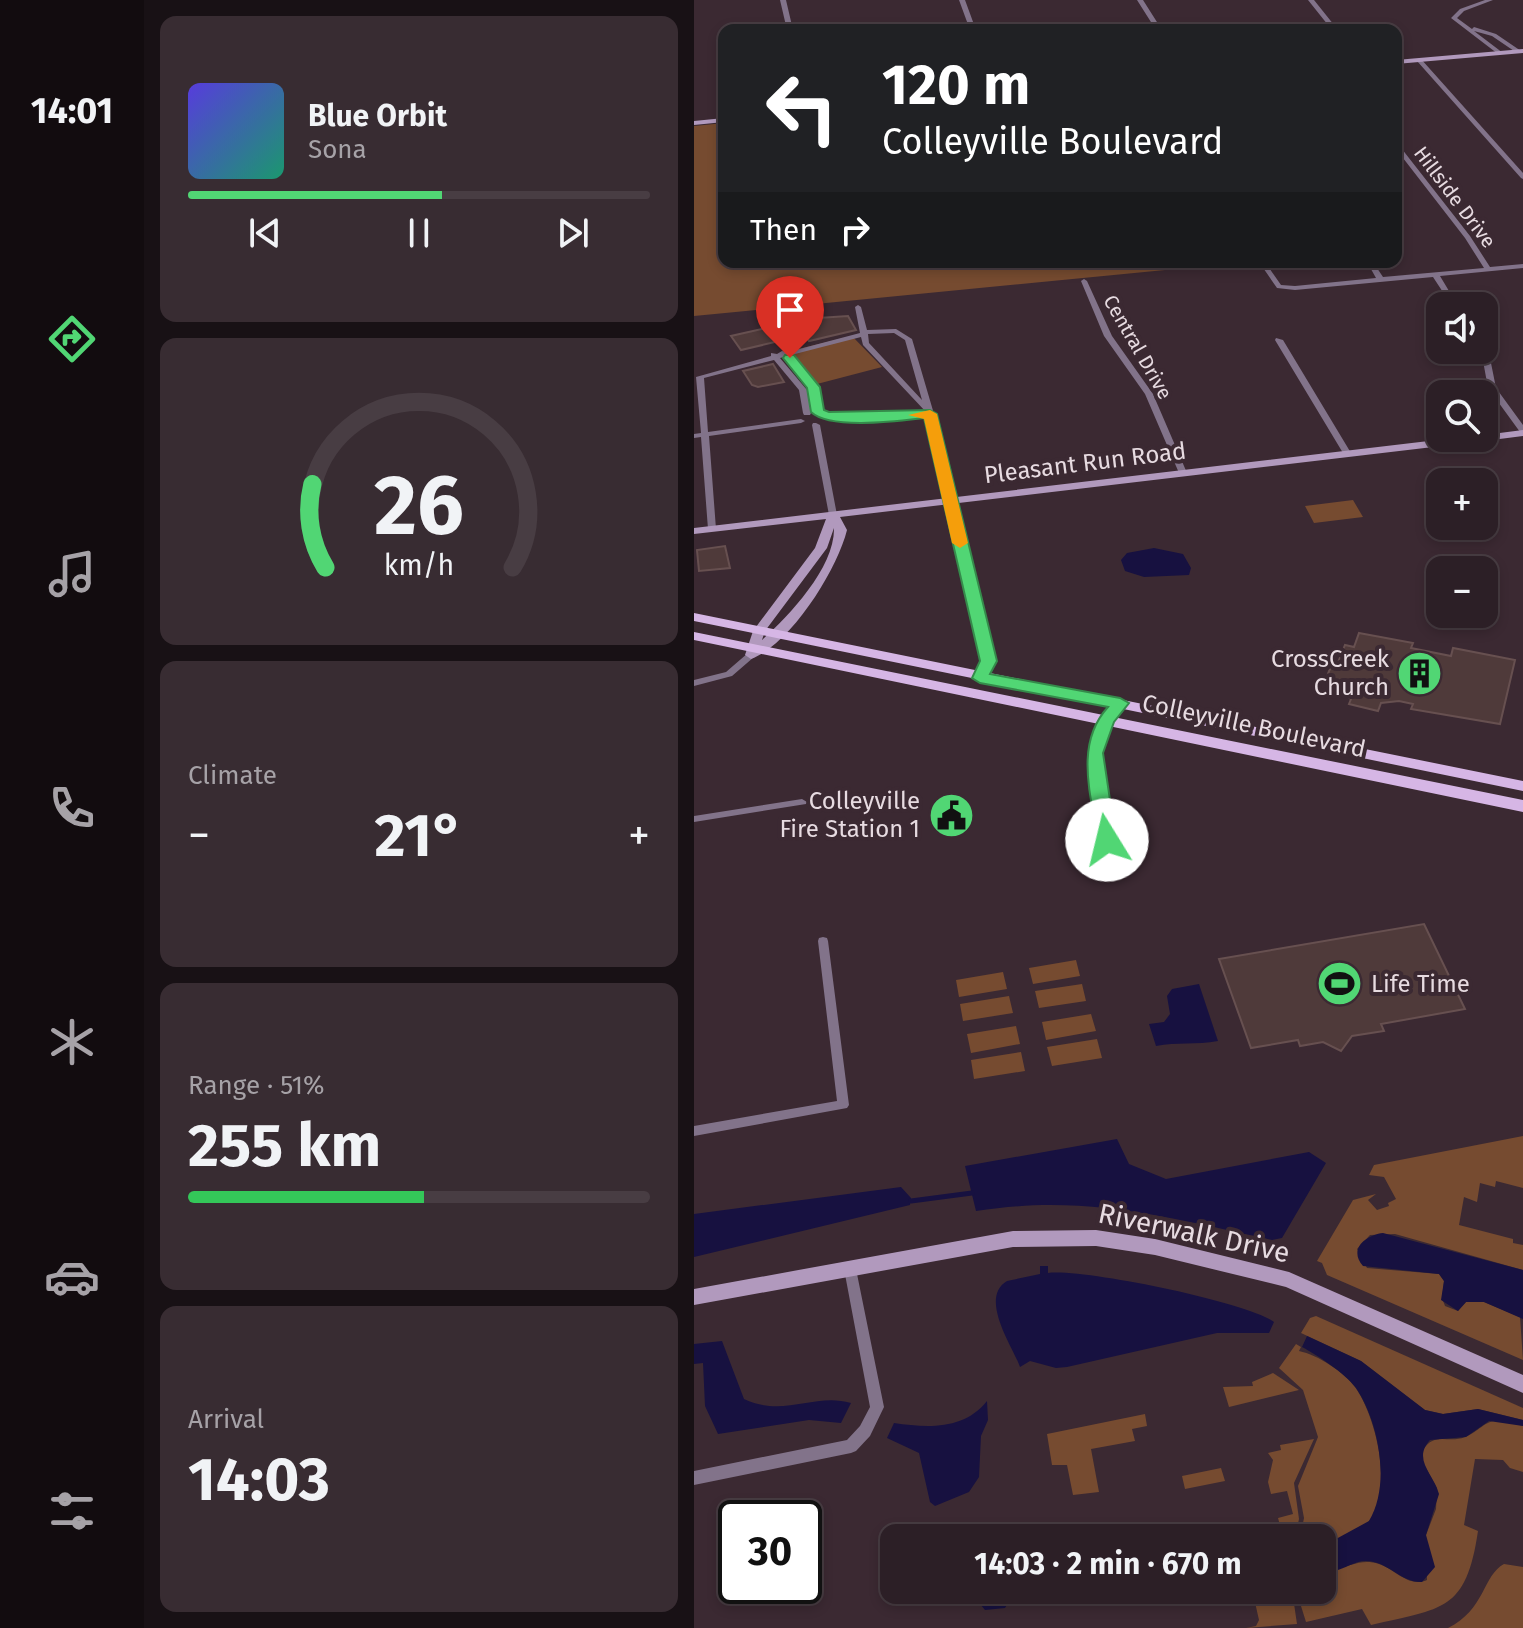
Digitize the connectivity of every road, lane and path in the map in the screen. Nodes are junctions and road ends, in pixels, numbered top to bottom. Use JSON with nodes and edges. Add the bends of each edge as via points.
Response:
{"nodes":[{"id":1,"x":783,"y":0,"type":"edge"},
{"id":2,"x":962,"y":0,"type":"edge"},
{"id":3,"x":1140,"y":0,"type":"edge"},
{"id":4,"x":1311,"y":0,"type":"edge"},
{"id":5,"x":1490,"y":0,"type":"edge"},
{"id":6,"x":789,"y":24,"type":"edge"},
{"id":7,"x":971,"y":24,"type":"edge"},
{"id":8,"x":1155,"y":24,"type":"edge"},
{"id":9,"x":1330,"y":24,"type":"edge"},
{"id":10,"x":1464,"y":27,"type":"junction"},
{"id":11,"x":1494,"y":35,"type":"junction"},
{"id":12,"x":1480,"y":37,"type":"junction"},
{"id":13,"x":1521,"y":51,"type":"edge"},
{"id":14,"x":1500,"y":53,"type":"junction"},
{"id":15,"x":1419,"y":60,"type":"junction"},
{"id":16,"x":1402,"y":61,"type":"edge"},
{"id":17,"x":718,"y":121,"type":"edge"},
{"id":18,"x":694,"y":123,"type":"edge"},
{"id":19,"x":1402,"y":153,"type":"edge"},
{"id":20,"x":1523,"y":177,"type":"edge"},
{"id":21,"x":1523,"y":266,"type":"edge"},
{"id":22,"x":1266,"y":268,"type":"edge"},
{"id":23,"x":1374,"y":268,"type":"edge"},
{"id":24,"x":1488,"y":269,"type":"junction"},
{"id":25,"x":1435,"y":274,"type":"junction"},
{"id":26,"x":1381,"y":280,"type":"junction"},
{"id":27,"x":1084,"y":281,"type":"dead end"},
{"id":28,"x":1446,"y":292,"type":"edge"},
{"id":29,"x":858,"y":307,"type":"dead end"},
{"id":30,"x":864,"y":333,"type":"junction"},
{"id":31,"x":1279,"y":340,"type":"dead end"},
{"id":32,"x":785,"y":353,"type":"junction"},
{"id":33,"x":774,"y":355,"type":"junction"},
{"id":34,"x":1487,"y":364,"type":"edge"},
{"id":35,"x":822,"y":414,"type":"junction"},
{"id":36,"x":930,"y":414,"type":"junction"},
{"id":37,"x":804,"y":417,"type":"junction"},
{"id":38,"x":816,"y":425,"type":"junction"},
{"id":39,"x":1523,"y":431,"type":"edge"},
{"id":40,"x":1498,"y":435,"type":"edge"},
{"id":41,"x":699,"y":436,"type":"edge"},
{"id":42,"x":1426,"y":444,"type":"edge"},
{"id":43,"x":1347,"y":453,"type":"junction"},
{"id":44,"x":1183,"y":473,"type":"junction"},
{"id":45,"x":949,"y":503,"type":"junction"},
{"id":46,"x":833,"y":515,"type":"junction"},
{"id":47,"x":712,"y":529,"type":"junction"},
{"id":48,"x":694,"y":531,"type":"edge"},
{"id":49,"x":694,"y":617,"type":"edge"},
{"id":50,"x":759,"y":631,"type":"junction"},
{"id":51,"x":779,"y":635,"type":"junction"},
{"id":52,"x":694,"y":636,"type":"edge"},
{"id":53,"x":755,"y":651,"type":"junction"},
{"id":54,"x":980,"y":678,"type":"junction"},
{"id":55,"x":694,"y":683,"type":"edge"},
{"id":56,"x":970,"y":693,"type":"junction"},
{"id":57,"x":1120,"y":703,"type":"junction"},
{"id":58,"x":1106,"y":720,"type":"junction"},
{"id":59,"x":1523,"y":786,"type":"edge"},
{"id":60,"x":802,"y":802,"type":"dead end"},
{"id":61,"x":1523,"y":806,"type":"edge"},
{"id":62,"x":694,"y":819,"type":"edge"},
{"id":63,"x":1107,"y":840,"type":"dead end"},
{"id":64,"x":823,"y":941,"type":"dead end"},
{"id":65,"x":694,"y":1131,"type":"edge"},
{"id":66,"x":850,"y":1269,"type":"junction"},
{"id":67,"x":694,"y":1297,"type":"edge"},
{"id":68,"x":1523,"y":1384,"type":"edge"},
{"id":69,"x":694,"y":1478,"type":"edge"}],
"edges":[{"from":1,"to":6,"type":"street"},
{"from":2,"to":7,"type":"street"},
{"from":3,"to":8,"type":"street"},
{"from":4,"to":9,"type":"street"},
{"from":5,"to":10,"type":"street","via":[[1455,14]]},
{"from":10,"to":11,"type":"street"},
{"from":10,"to":12,"type":"street"},
{"from":11,"to":12,"type":"street"},
{"from":11,"to":13,"type":"street"},
{"from":12,"to":14,"type":"street"},
{"from":13,"to":14,"type":"street"},
{"from":14,"to":15,"type":"street"},
{"from":15,"to":16,"type":"street"},
{"from":15,"to":20,"type":"street"},
{"from":17,"to":18,"type":"street"},
{"from":19,"to":24,"type":"street","name":"Hillside Drive"},
{"from":21,"to":24,"type":"street"},
{"from":22,"to":26,"type":"street","via":[[1279,287]]},
{"from":23,"to":26,"type":"street"},
{"from":24,"to":25,"type":"street"},
{"from":25,"to":26,"type":"street"},
{"from":25,"to":28,"type":"street"},
{"from":27,"to":44,"type":"street","name":"Central Drive","via":[[1108,336],[1149,394]]},
{"from":29,"to":30,"type":"street"},
{"from":30,"to":32,"type":"street"},
{"from":30,"to":36,"type":"street","via":[[866,343]]},
{"from":30,"to":36,"type":"street","via":[[887,330],[908,339]]},
{"from":31,"to":43,"type":"street"},
{"from":32,"to":33,"type":"street"},
{"from":32,"to":35,"type":"street","via":[[813,387]]},
{"from":33,"to":37,"type":"street","via":[[803,390]]},
{"from":33,"to":41,"type":"street","via":[[705,374],[697,381]]},
{"from":34,"to":39,"type":"street","via":[[1492,388]]},
{"from":35,"to":36,"type":"street"},
{"from":35,"to":37,"type":"street"},
{"from":35,"to":38,"type":"street","via":[[826,421]]},
{"from":36,"to":45,"type":"street"},
{"from":37,"to":38,"type":"street"},
{"from":37,"to":41,"type":"street"},
{"from":38,"to":46,"type":"street"},
{"from":39,"to":40,"type":"street","name":"Pleasant Run Road"},
{"from":41,"to":47,"type":"street"},
{"from":42,"to":43,"type":"street","name":"Pleasant Run Road"},
{"from":43,"to":44,"type":"street","name":"Pleasant Run Road"},
{"from":44,"to":45,"type":"street","name":"Pleasant Run Road"},
{"from":45,"to":46,"type":"street","name":"Pleasant Run Road"},
{"from":45,"to":54,"type":"street","via":[[988,661]]},
{"from":46,"to":47,"type":"street","name":"Pleasant Run Road"},
{"from":46,"to":50,"type":"street","via":[[821,548]]},
{"from":46,"to":51,"type":"street","via":[[840,542]]},
{"from":47,"to":48,"type":"street","name":"Pleasant Run Road"},
{"from":49,"to":50,"type":"main road","name":"Colleyville Boulevard"},
{"from":50,"to":51,"type":"main road","name":"Colleyville Boulevard"},
{"from":50,"to":53,"type":"street"},
{"from":51,"to":53,"type":"street"},
{"from":51,"to":54,"type":"main road","name":"Colleyville Boulevard"},
{"from":52,"to":53,"type":"main road","name":"Colleyville Boulevard"},
{"from":53,"to":55,"type":"street","via":[[729,674]]},
{"from":53,"to":56,"type":"main road","name":"Colleyville Boulevard"},
{"from":54,"to":56,"type":"main road"},
{"from":54,"to":57,"type":"main road","name":"Colleyville Boulevard"},
{"from":56,"to":58,"type":"main road","name":"Colleyville Boulevard"},
{"from":57,"to":58,"type":"main road"},
{"from":57,"to":59,"type":"main road","name":"Colleyville Boulevard"},
{"from":58,"to":61,"type":"main road","name":"Colleyville Boulevard"},
{"from":58,"to":63,"type":"street","via":[[1094,761]]},
{"from":60,"to":62,"type":"street"},
{"from":64,"to":65,"type":"street","via":[[843,1105]]},
{"from":66,"to":67,"type":"street","name":"Riverwalk Drive"},
{"from":66,"to":68,"type":"street","name":"Riverwalk Drive","via":[[1013,1239],[1125,1242],[1289,1280]]},
{"from":66,"to":69,"type":"street","via":[[877,1407],[865,1431],[851,1446]]}]}
